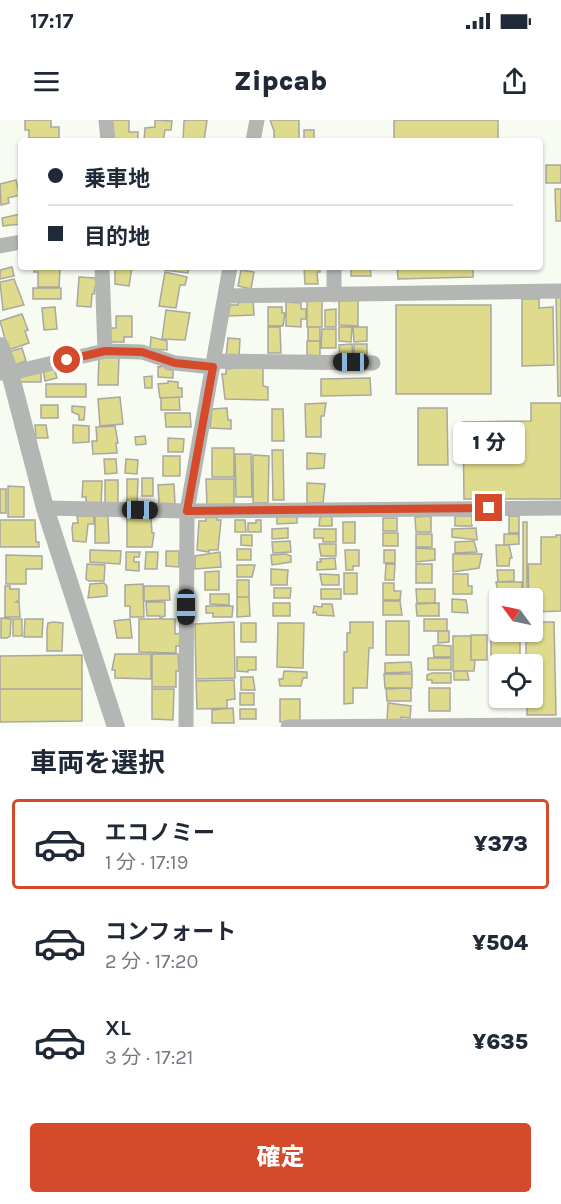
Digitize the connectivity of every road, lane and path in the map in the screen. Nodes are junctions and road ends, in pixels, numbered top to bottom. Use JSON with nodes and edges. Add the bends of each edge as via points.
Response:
{"nodes":[{"id":1,"x":106,"y":120,"type":"edge"},
{"id":2,"x":257,"y":120,"type":"edge"},
{"id":3,"x":108,"y":138,"type":"edge"},
{"id":4,"x":254,"y":138,"type":"edge"},
{"id":5,"x":18,"y":243,"type":"edge"},
{"id":6,"x":0,"y":246,"type":"edge"},
{"id":7,"x":102,"y":270,"type":"edge"},
{"id":8,"x":229,"y":270,"type":"edge"},
{"id":9,"x":334,"y":270,"type":"edge"},
{"id":10,"x":561,"y":291,"type":"edge"},
{"id":11,"x":334,"y":295,"type":"junction"},
{"id":12,"x":225,"y":296,"type":"junction"},
{"id":13,"x":0,"y":346,"type":"edge"},
{"id":14,"x":105,"y":351,"type":"junction"},
{"id":15,"x":373,"y":363,"type":"dead end"},
{"id":16,"x":213,"y":364,"type":"junction"},
{"id":17,"x":5,"y":373,"type":"edge"},
{"id":18,"x":45,"y":508,"type":"junction"},
{"id":19,"x":561,"y":508,"type":"edge"},
{"id":20,"x":187,"y":511,"type":"junction"},
{"id":21,"x":561,"y":725,"type":"edge"},
{"id":22,"x":115,"y":727,"type":"edge"},
{"id":23,"x":120,"y":727,"type":"edge"},
{"id":24,"x":186,"y":727,"type":"edge"},
{"id":25,"x":288,"y":727,"type":"edge"}],
"edges":[{"from":1,"to":3,"type":"street"},
{"from":2,"to":4,"type":"street"},
{"from":5,"to":6,"type":"street"},
{"from":7,"to":14,"type":"street"},
{"from":8,"to":12,"type":"street"},
{"from":9,"to":11,"type":"street"},
{"from":10,"to":11,"type":"street"},
{"from":11,"to":12,"type":"street"},
{"from":12,"to":16,"type":"street"},
{"from":13,"to":17,"type":"street"},
{"from":14,"to":16,"type":"street","via":[[142,352],[175,363]]},
{"from":14,"to":17,"type":"street"},
{"from":15,"to":16,"type":"street"},
{"from":16,"to":20,"type":"street"},
{"from":17,"to":18,"type":"street"},
{"from":18,"to":20,"type":"street"},
{"from":18,"to":22,"type":"street"},
{"from":19,"to":20,"type":"street"},
{"from":20,"to":24,"type":"street"},
{"from":21,"to":25,"type":"street"},
{"from":22,"to":23,"type":"street"}]}
